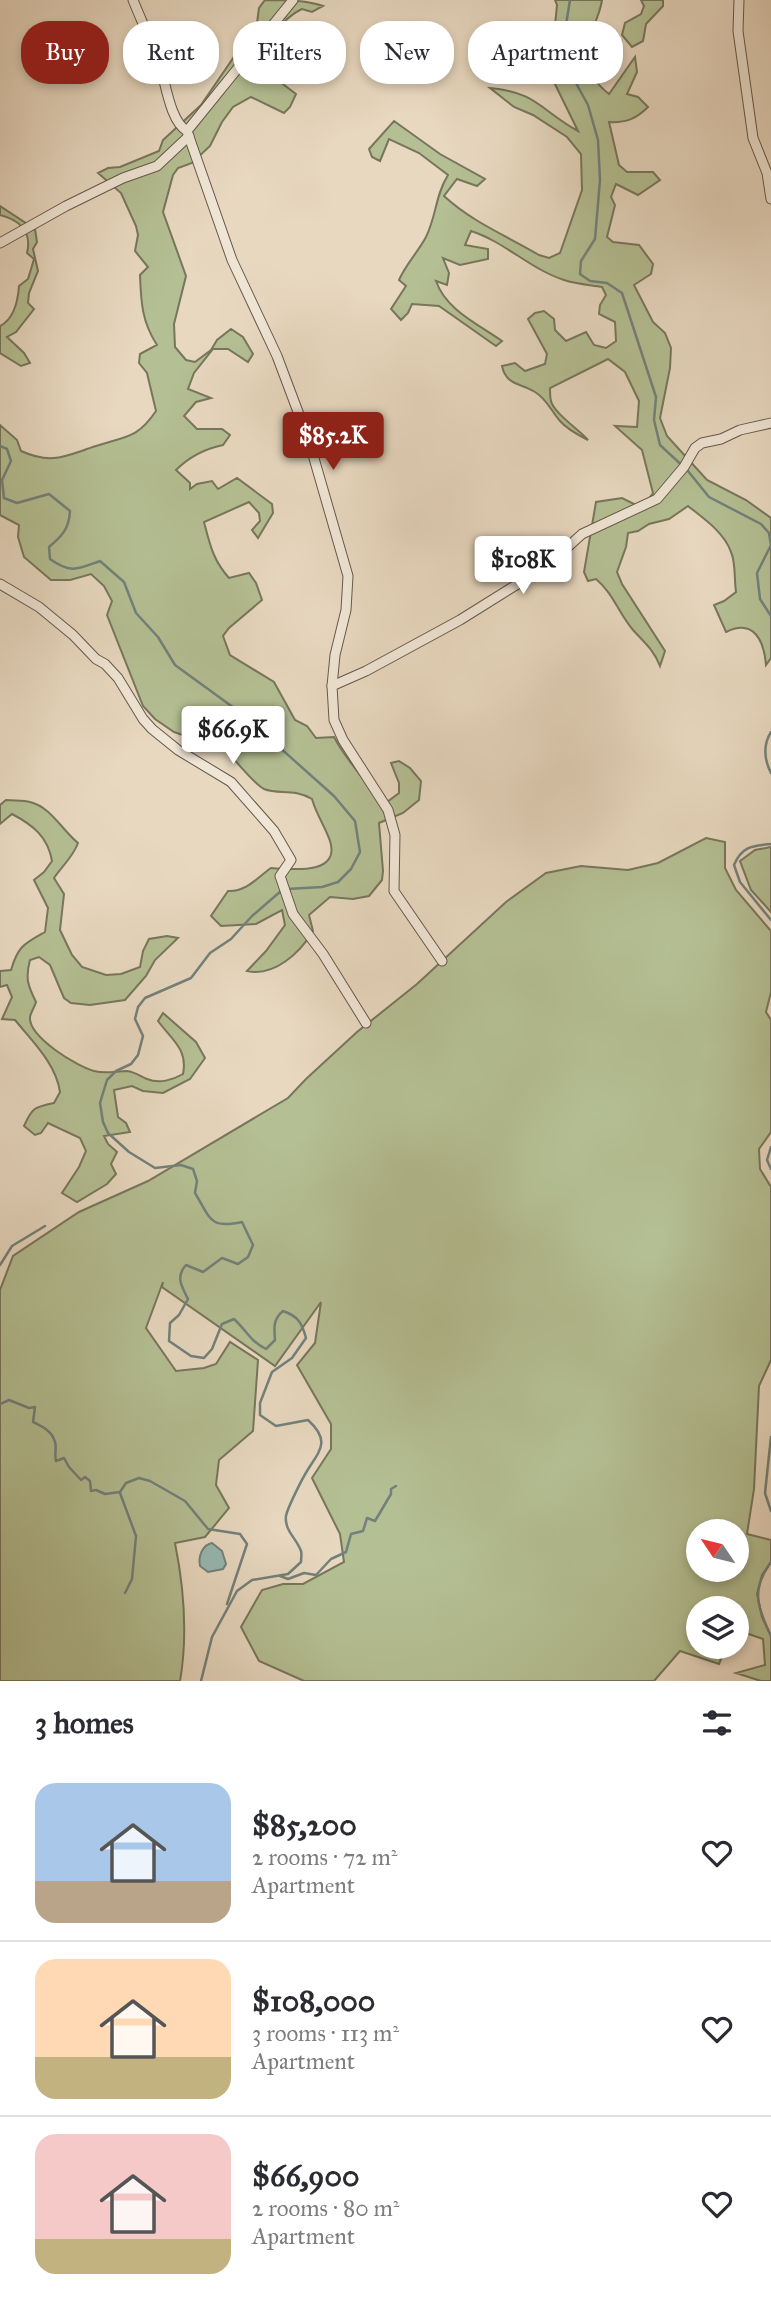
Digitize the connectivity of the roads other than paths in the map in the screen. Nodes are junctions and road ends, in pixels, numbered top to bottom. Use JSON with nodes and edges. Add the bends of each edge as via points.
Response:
{"nodes":[{"id":1,"x":132,"y":0,"type":"edge"},
{"id":2,"x":293,"y":0,"type":"edge"},
{"id":3,"x":738,"y":0,"type":"edge"},
{"id":4,"x":188,"y":133,"type":"junction"},
{"id":5,"x":771,"y":199,"type":"edge"},
{"id":6,"x":0,"y":243,"type":"edge"},
{"id":7,"x":771,"y":423,"type":"edge"},
{"id":8,"x":0,"y":584,"type":"edge"},
{"id":9,"x":332,"y":686,"type":"junction"},
{"id":10,"x":442,"y":961,"type":"dead end"},
{"id":11,"x":366,"y":1023,"type":"dead end"}],
"edges":[{"from":1,"to":4,"type":"street","via":[[170,103]]},
{"from":2,"to":4,"type":"street"},
{"from":3,"to":5,"type":"street","via":[[753,138],[767,173]]},
{"from":4,"to":6,"type":"street","via":[[157,166],[123,178]]},
{"from":4,"to":9,"type":"street","via":[[232,260],[277,356],[309,441],[348,576]]},
{"from":7,"to":9,"type":"street","via":[[702,443],[657,499],[582,534],[548,565],[460,620]]},
{"from":8,"to":11,"type":"street","via":[[73,635],[118,678],[152,729],[231,782],[274,831],[291,860],[280,876],[293,914]]},
{"from":9,"to":10,"type":"street","via":[[334,720],[343,740],[388,810],[395,835],[394,891]]}]}
